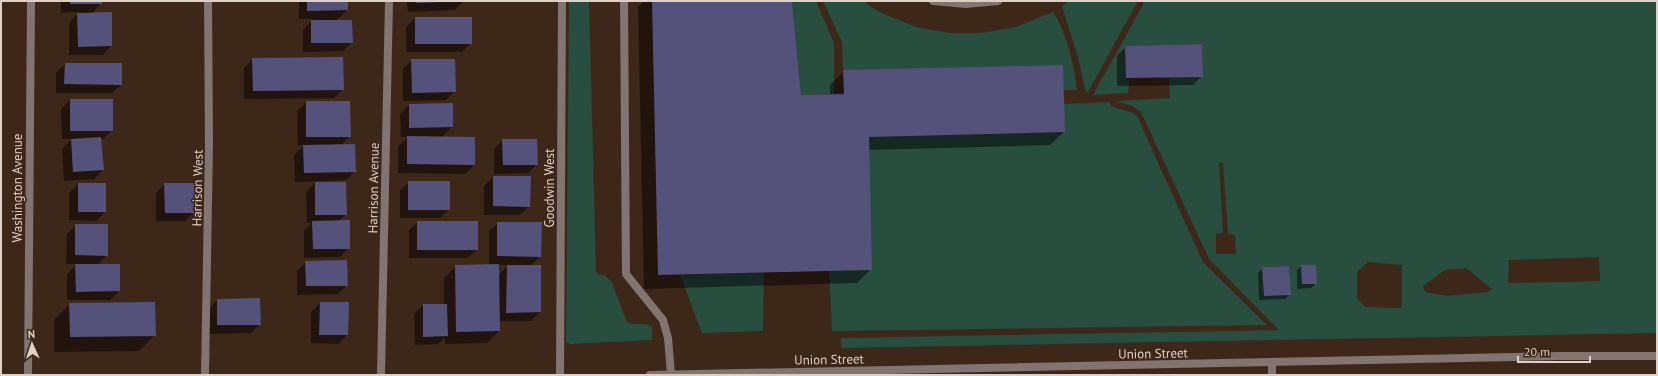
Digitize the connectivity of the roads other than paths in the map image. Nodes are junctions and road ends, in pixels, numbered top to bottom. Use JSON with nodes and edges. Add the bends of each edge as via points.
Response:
{"nodes":[{"id":1,"x":31,"y":1,"type":"edge"},
{"id":2,"x":208,"y":1,"type":"edge"},
{"id":3,"x":389,"y":1,"type":"edge"},
{"id":4,"x":562,"y":1,"type":"edge"},
{"id":5,"x":624,"y":1,"type":"edge"},
{"id":6,"x":933,"y":1,"type":"edge"},
{"id":7,"x":998,"y":1,"type":"edge"},
{"id":8,"x":1657,"y":356,"type":"edge"},
{"id":9,"x":1272,"y":363,"type":"junction"},
{"id":10,"x":671,"y":374,"type":"edge"},
{"id":11,"x":28,"y":375,"type":"edge"},
{"id":12,"x":205,"y":375,"type":"edge"},
{"id":13,"x":381,"y":375,"type":"edge"},
{"id":14,"x":560,"y":375,"type":"edge"},
{"id":15,"x":650,"y":375,"type":"edge"},
{"id":16,"x":1272,"y":375,"type":"edge"}],
"edges":[{"from":1,"to":11,"type":"street","name":"Washington Avenue"},
{"from":2,"to":12,"type":"street","name":"Harrison West","via":[[210,144]]},
{"from":3,"to":13,"type":"street","name":"Harrison Avenue"},
{"from":4,"to":14,"type":"street","name":"Goodwin West"},
{"from":5,"to":10,"type":"street","via":[[626,274],[663,320],[668,338]]},
{"from":6,"to":7,"type":"street","via":[[966,4]]},
{"from":8,"to":9,"type":"street","name":"Union Street"},
{"from":9,"to":10,"type":"street","name":"Union Street"},
{"from":9,"to":16,"type":"street"},
{"from":10,"to":15,"type":"street","name":"Union Street"}]}
